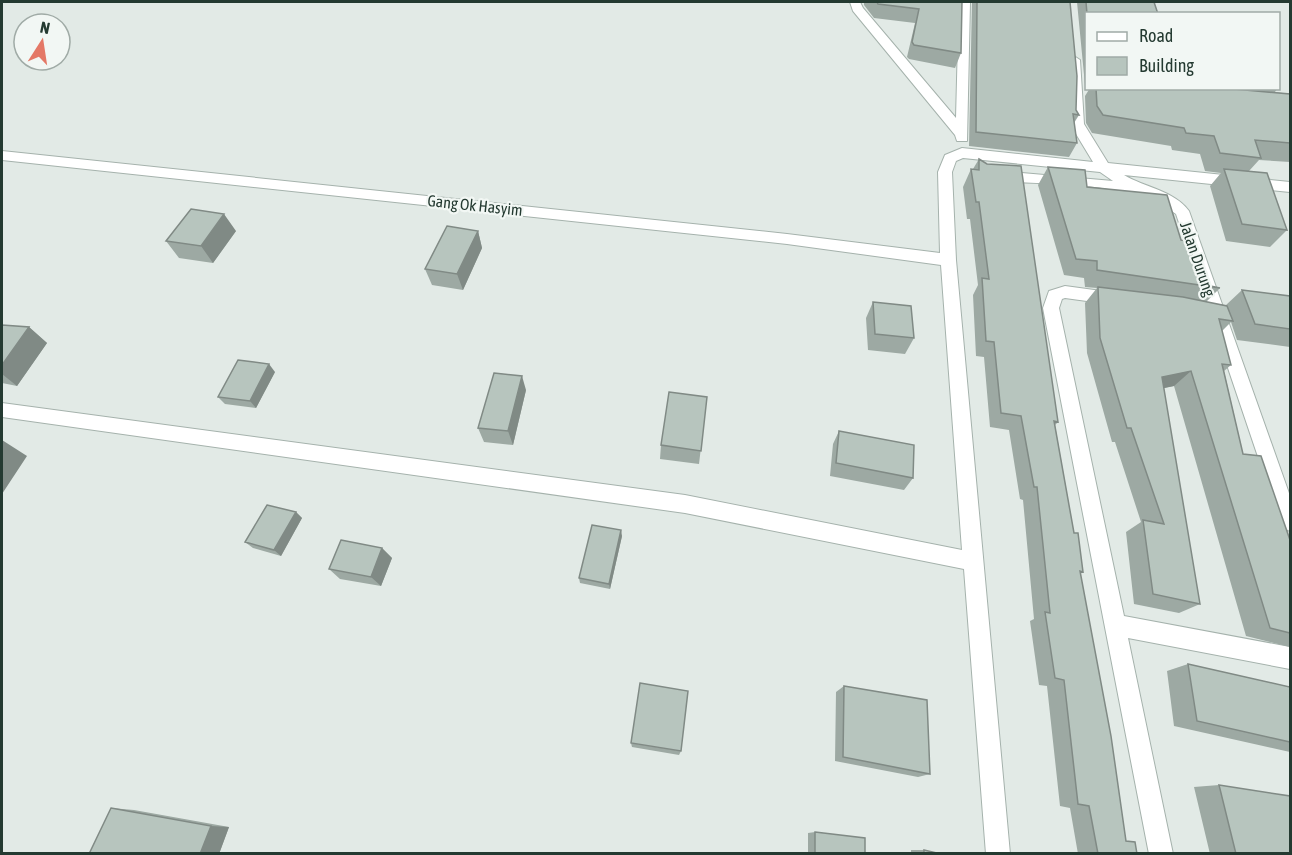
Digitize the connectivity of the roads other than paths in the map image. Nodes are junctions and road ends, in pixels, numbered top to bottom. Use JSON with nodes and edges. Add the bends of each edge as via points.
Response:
{"nodes":[{"id":1,"x":855,"y":2,"type":"edge"},
{"id":2,"x":965,"y":2,"type":"edge"},
{"id":3,"x":1073,"y":46,"type":"edge"},
{"id":4,"x":962,"y":143,"type":"junction"},
{"id":5,"x":2,"y":155,"type":"edge"},
{"id":6,"x":1104,"y":168,"type":"junction"},
{"id":7,"x":990,"y":175,"type":"edge"},
{"id":8,"x":1290,"y":187,"type":"edge"},
{"id":9,"x":1135,"y":188,"type":"junction"},
{"id":10,"x":948,"y":260,"type":"junction"},
{"id":11,"x":1134,"y":301,"type":"edge"},
{"id":12,"x":1198,"y":311,"type":"edge"},
{"id":13,"x":1218,"y":315,"type":"junction"},
{"id":14,"x":2,"y":410,"type":"edge"},
{"id":15,"x":1290,"y":522,"type":"edge"},
{"id":16,"x":975,"y":562,"type":"junction"},
{"id":17,"x":1115,"y":625,"type":"junction"},
{"id":18,"x":1290,"y":658,"type":"edge"},
{"id":19,"x":998,"y":854,"type":"edge"},
{"id":20,"x":1161,"y":854,"type":"edge"}],
"edges":[{"from":1,"to":4,"type":"street"},
{"from":2,"to":4,"type":"street"},
{"from":3,"to":6,"type":"street","name":"Jalan Durung","via":[[1083,91],[1077,124]]},
{"from":4,"to":6,"type":"street"},
{"from":4,"to":10,"type":"street","via":[[945,172]]},
{"from":5,"to":10,"type":"street","name":"Gang Ok Hasyim"},
{"from":6,"to":8,"type":"street"},
{"from":6,"to":9,"type":"street","name":"Jalan Durung"},
{"from":7,"to":9,"type":"street"},
{"from":9,"to":13,"type":"street","name":"Jalan Durung","via":[[1164,198],[1182,211]]},
{"from":10,"to":16,"type":"street"},
{"from":11,"to":17,"type":"street","via":[[1065,292],[1056,295],[1051,308]]},
{"from":12,"to":13,"type":"street"},
{"from":13,"to":15,"type":"street","name":"Jalan Durung"},
{"from":14,"to":16,"type":"street","via":[[685,504]]},
{"from":16,"to":19,"type":"street"},
{"from":17,"to":18,"type":"street"},
{"from":17,"to":20,"type":"street"}]}
